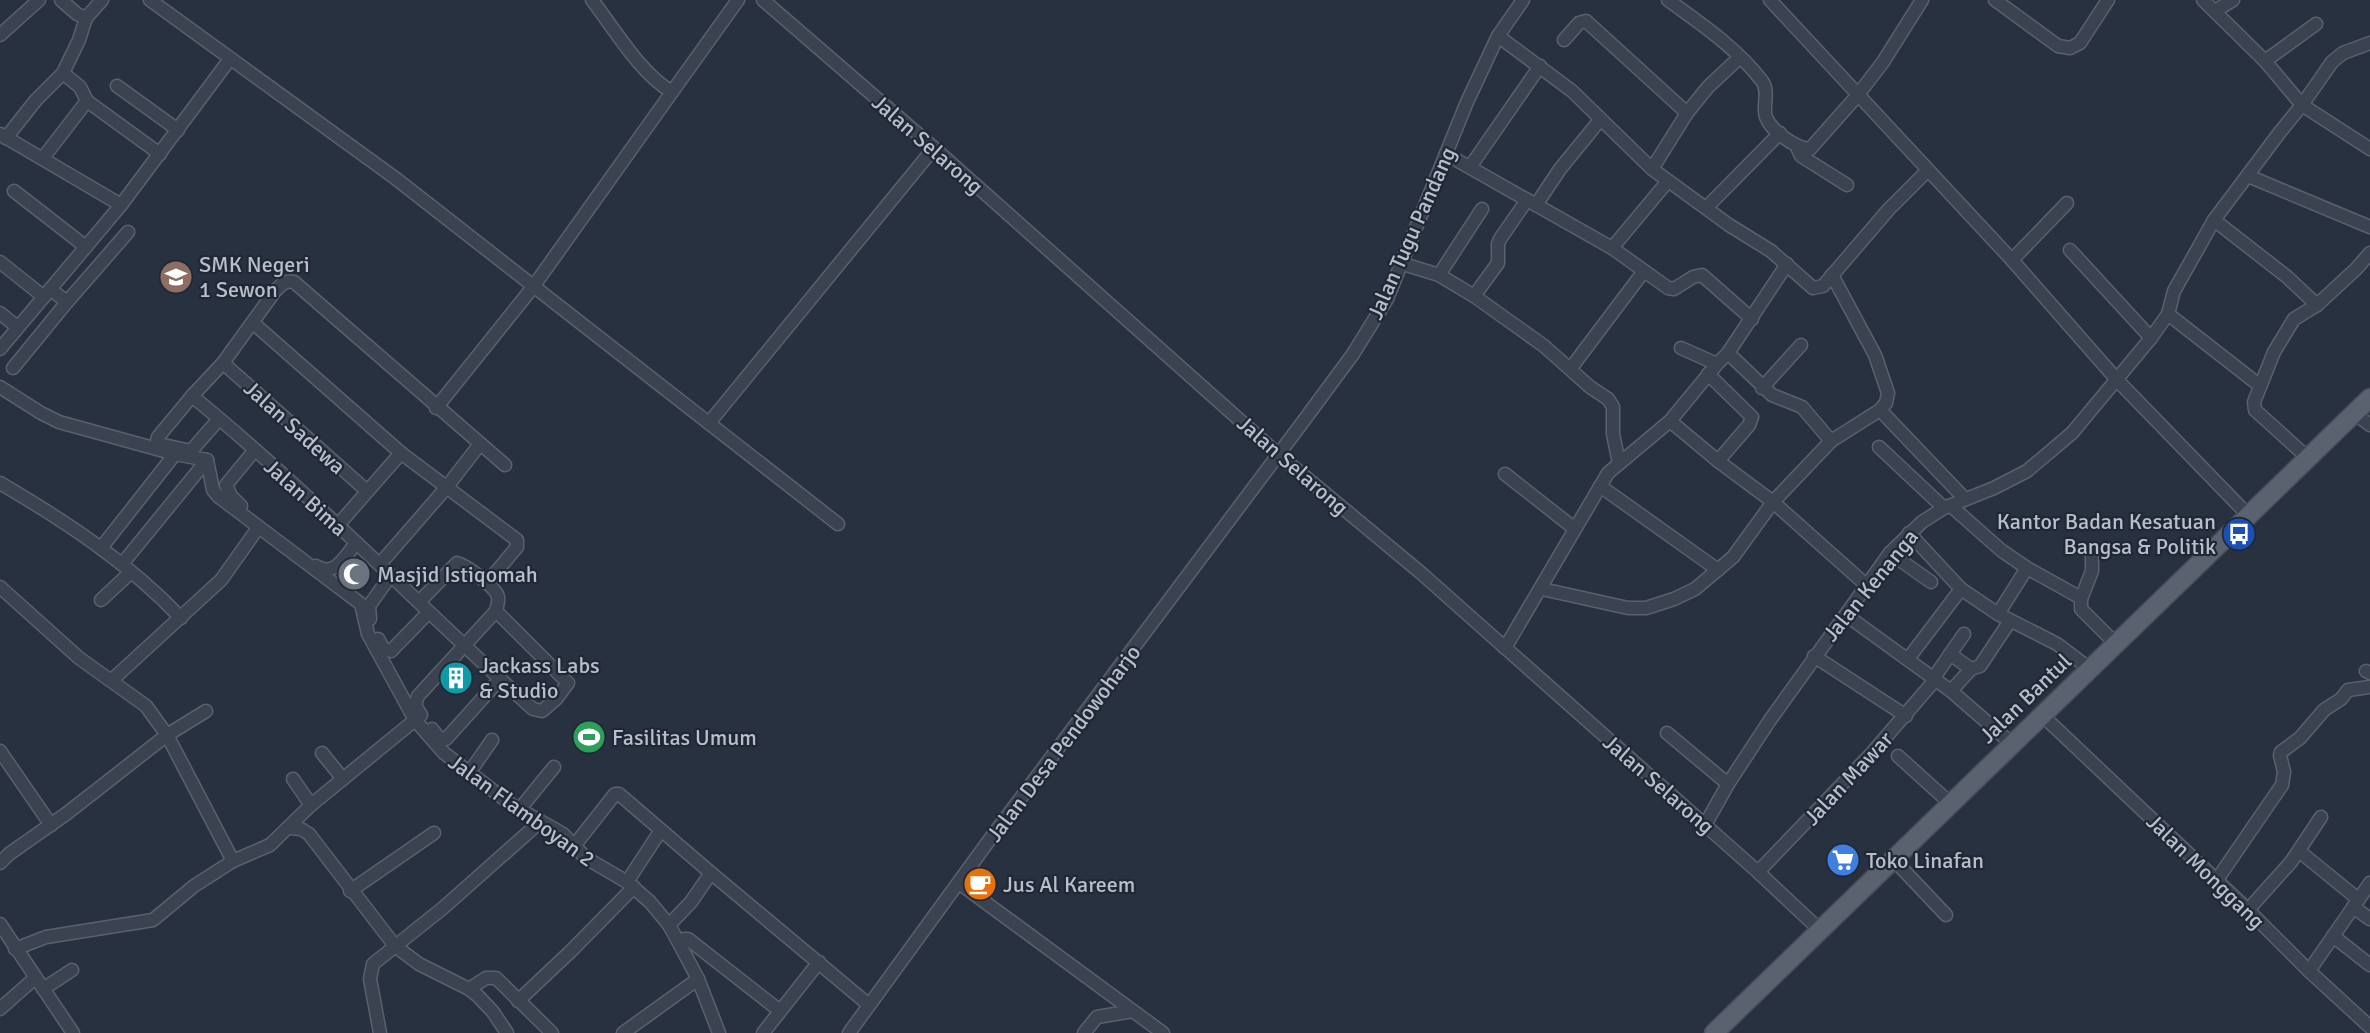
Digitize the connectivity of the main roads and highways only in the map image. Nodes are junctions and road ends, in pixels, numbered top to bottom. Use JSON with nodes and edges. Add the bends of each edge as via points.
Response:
{"nodes":[{"id":1,"x":2370,"y":398,"type":"edge"},
{"id":2,"x":1714,"y":1033,"type":"edge"}],
"edges":[{"from":1,"to":2,"type":"main road","name":"Jalan Bantul","via":[[2244,512],[2090,669]]}]}
